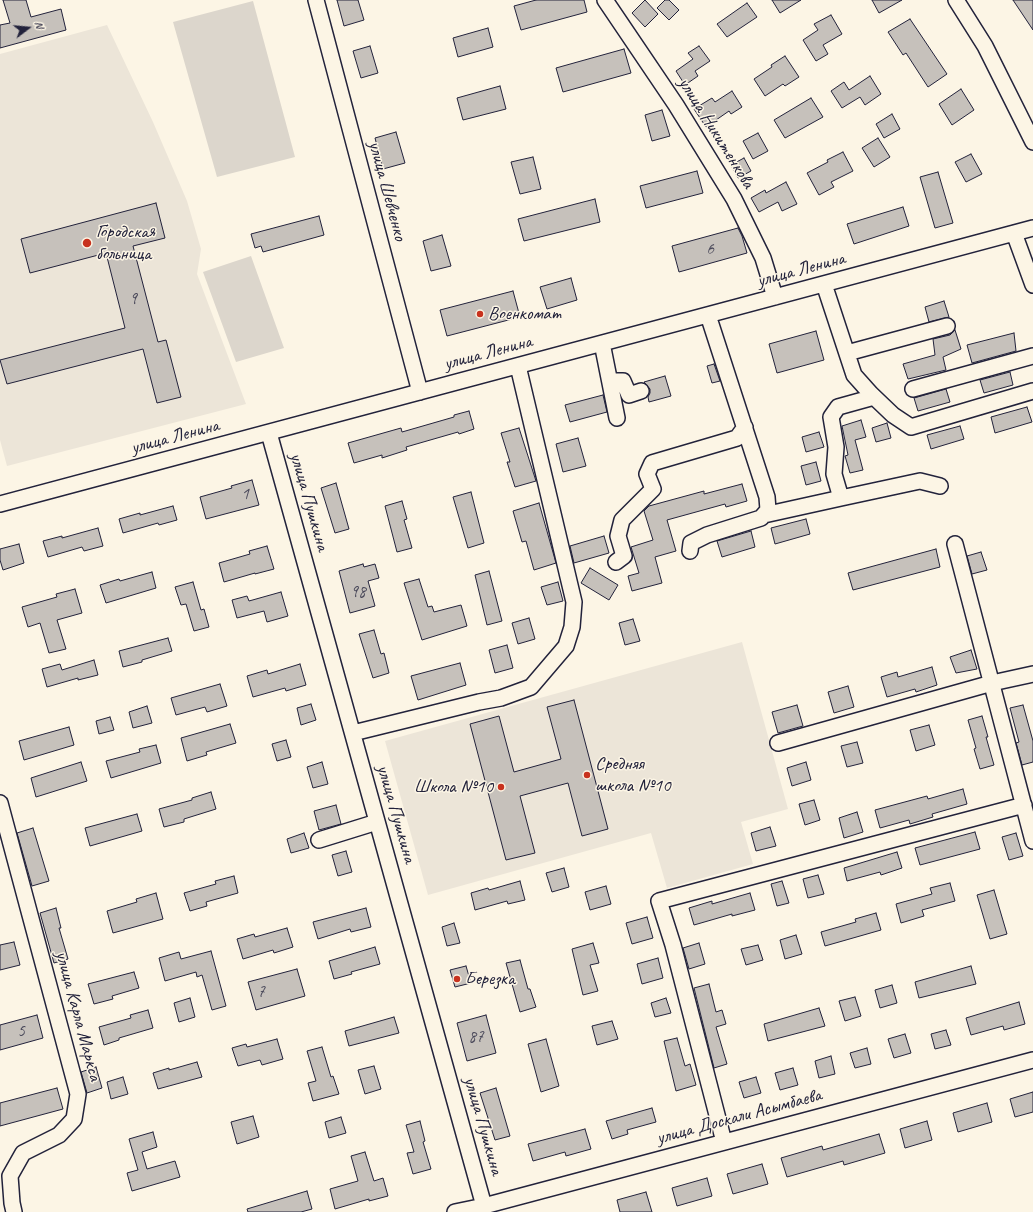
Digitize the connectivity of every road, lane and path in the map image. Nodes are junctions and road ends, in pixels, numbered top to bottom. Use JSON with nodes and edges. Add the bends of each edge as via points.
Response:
{"nodes":[{"id":1,"x":316,"y":0,"type":"edge"},
{"id":2,"x":605,"y":0,"type":"edge"},
{"id":3,"x":956,"y":0,"type":"edge"},
{"id":4,"x":1033,"y":142,"type":"edge"},
{"id":5,"x":1033,"y":228,"type":"edge"},
{"id":6,"x":1014,"y":234,"type":"junction"},
{"id":7,"x":824,"y":284,"type":"junction"},
{"id":8,"x":1033,"y":285,"type":"edge"},
{"id":9,"x":775,"y":297,"type":"junction"},
{"id":10,"x":708,"y":315,"type":"junction"},
{"id":11,"x":947,"y":326,"type":"dead end"},
{"id":12,"x":602,"y":344,"type":"junction"},
{"id":13,"x":847,"y":353,"type":"junction"},
{"id":14,"x":1033,"y":356,"type":"edge"},
{"id":15,"x":518,"y":366,"type":"junction"},
{"id":16,"x":610,"y":381,"type":"junction"},
{"id":17,"x":913,"y":389,"type":"dead end"},
{"id":18,"x":1033,"y":390,"type":"edge"},
{"id":19,"x":641,"y":391,"type":"dead end"},
{"id":20,"x":420,"y":392,"type":"junction"},
{"id":21,"x":874,"y":397,"type":"junction"},
{"id":22,"x":617,"y":418,"type":"dead end"},
{"id":23,"x":745,"y":428,"type":"junction"},
{"id":24,"x":269,"y":432,"type":"junction"},
{"id":25,"x":940,"y":486,"type":"dead end"},
{"id":26,"x":841,"y":498,"type":"junction"},
{"id":27,"x":0,"y":504,"type":"edge"},
{"id":28,"x":764,"y":515,"type":"junction"},
{"id":29,"x":955,"y":544,"type":"dead end"},
{"id":30,"x":690,"y":551,"type":"dead end"},
{"id":31,"x":616,"y":562,"type":"dead end"},
{"id":32,"x":1033,"y":674,"type":"edge"},
{"id":33,"x":992,"y":683,"type":"junction"},
{"id":34,"x":353,"y":733,"type":"junction"},
{"id":35,"x":778,"y":743,"type":"dead end"},
{"id":36,"x":0,"y":803,"type":"edge"},
{"id":37,"x":1024,"y":805,"type":"junction"},
{"id":38,"x":377,"y":822,"type":"junction"},
{"id":39,"x":319,"y":840,"type":"dead end"},
{"id":40,"x":1033,"y":840,"type":"edge"},
{"id":41,"x":1033,"y":1060,"type":"edge"},
{"id":42,"x":724,"y":1142,"type":"junction"},
{"id":43,"x":5,"y":1171,"type":"edge"},
{"id":44,"x":484,"y":1206,"type":"junction"},
{"id":45,"x":14,"y":1212,"type":"edge"},
{"id":46,"x":455,"y":1212,"type":"edge"}],
"edges":[{"from":1,"to":20,"type":"street","name":"улица Шевченко"},
{"from":2,"to":9,"type":"street","name":"улица Никитенкова","via":[[676,105],[734,199],[763,258]]},
{"from":3,"to":4,"type":"street","via":[[985,46]]},
{"from":5,"to":6,"type":"street","name":"улица Ленина"},
{"from":6,"to":7,"type":"street","name":"улица Ленина"},
{"from":6,"to":8,"type":"street"},
{"from":7,"to":9,"type":"street","name":"улица Ленина"},
{"from":7,"to":13,"type":"street"},
{"from":9,"to":10,"type":"street","name":"улица Ленина"},
{"from":10,"to":12,"type":"street","name":"улица Ленина"},
{"from":10,"to":23,"type":"street"},
{"from":11,"to":13,"type":"street"},
{"from":12,"to":15,"type":"street","name":"улица Ленина"},
{"from":12,"to":16,"type":"street"},
{"from":13,"to":21,"type":"street","via":[[854,375]]},
{"from":14,"to":17,"type":"street"},
{"from":15,"to":20,"type":"street","name":"улица Ленина"},
{"from":15,"to":34,"type":"street","via":[[574,602],[572,626],[566,646],[531,687],[501,698]]},
{"from":16,"to":19,"type":"street","via":[[623,381],[629,394]]},
{"from":16,"to":22,"type":"street"},
{"from":18,"to":21,"type":"street","via":[[911,427],[893,415]]},
{"from":20,"to":24,"type":"street","name":"улица Ленина"},
{"from":21,"to":26,"type":"street","via":[[838,407],[831,417],[836,447],[834,474]]},
{"from":23,"to":28,"type":"street","via":[[767,497],[768,510]]},
{"from":23,"to":31,"type":"street","via":[[737,438],[652,463],[647,474],[653,489],[622,520],[618,536],[624,556]]},
{"from":24,"to":27,"type":"street","name":"улица Ленина"},
{"from":24,"to":34,"type":"street","name":"улица Пушкина"},
{"from":25,"to":26,"type":"street","via":[[920,481]]},
{"from":26,"to":28,"type":"street"},
{"from":28,"to":30,"type":"street","via":[[707,534],[691,543]]},
{"from":29,"to":33,"type":"street"},
{"from":32,"to":33,"type":"street"},
{"from":33,"to":35,"type":"street"},
{"from":33,"to":37,"type":"street"},
{"from":34,"to":38,"type":"street","name":"улица Пушкина"},
{"from":36,"to":43,"type":"street","name":"улица Карла Маркса","via":[[78,1094],[74,1119],[59,1135],[23,1153]]},
{"from":37,"to":40,"type":"street"},
{"from":37,"to":42,"type":"street","via":[[659,901],[673,945]]},
{"from":38,"to":39,"type":"street"},
{"from":38,"to":44,"type":"street","name":"улица Пушкина"},
{"from":41,"to":42,"type":"street","name":"улица Доскали Асымбаева"},
{"from":42,"to":44,"type":"street","name":"улица Доскали Асымбаева"},
{"from":43,"to":45,"type":"street","name":"улица Карла Маркса"},
{"from":44,"to":46,"type":"street","name":"улица Доскали Асымбаева"}]}
